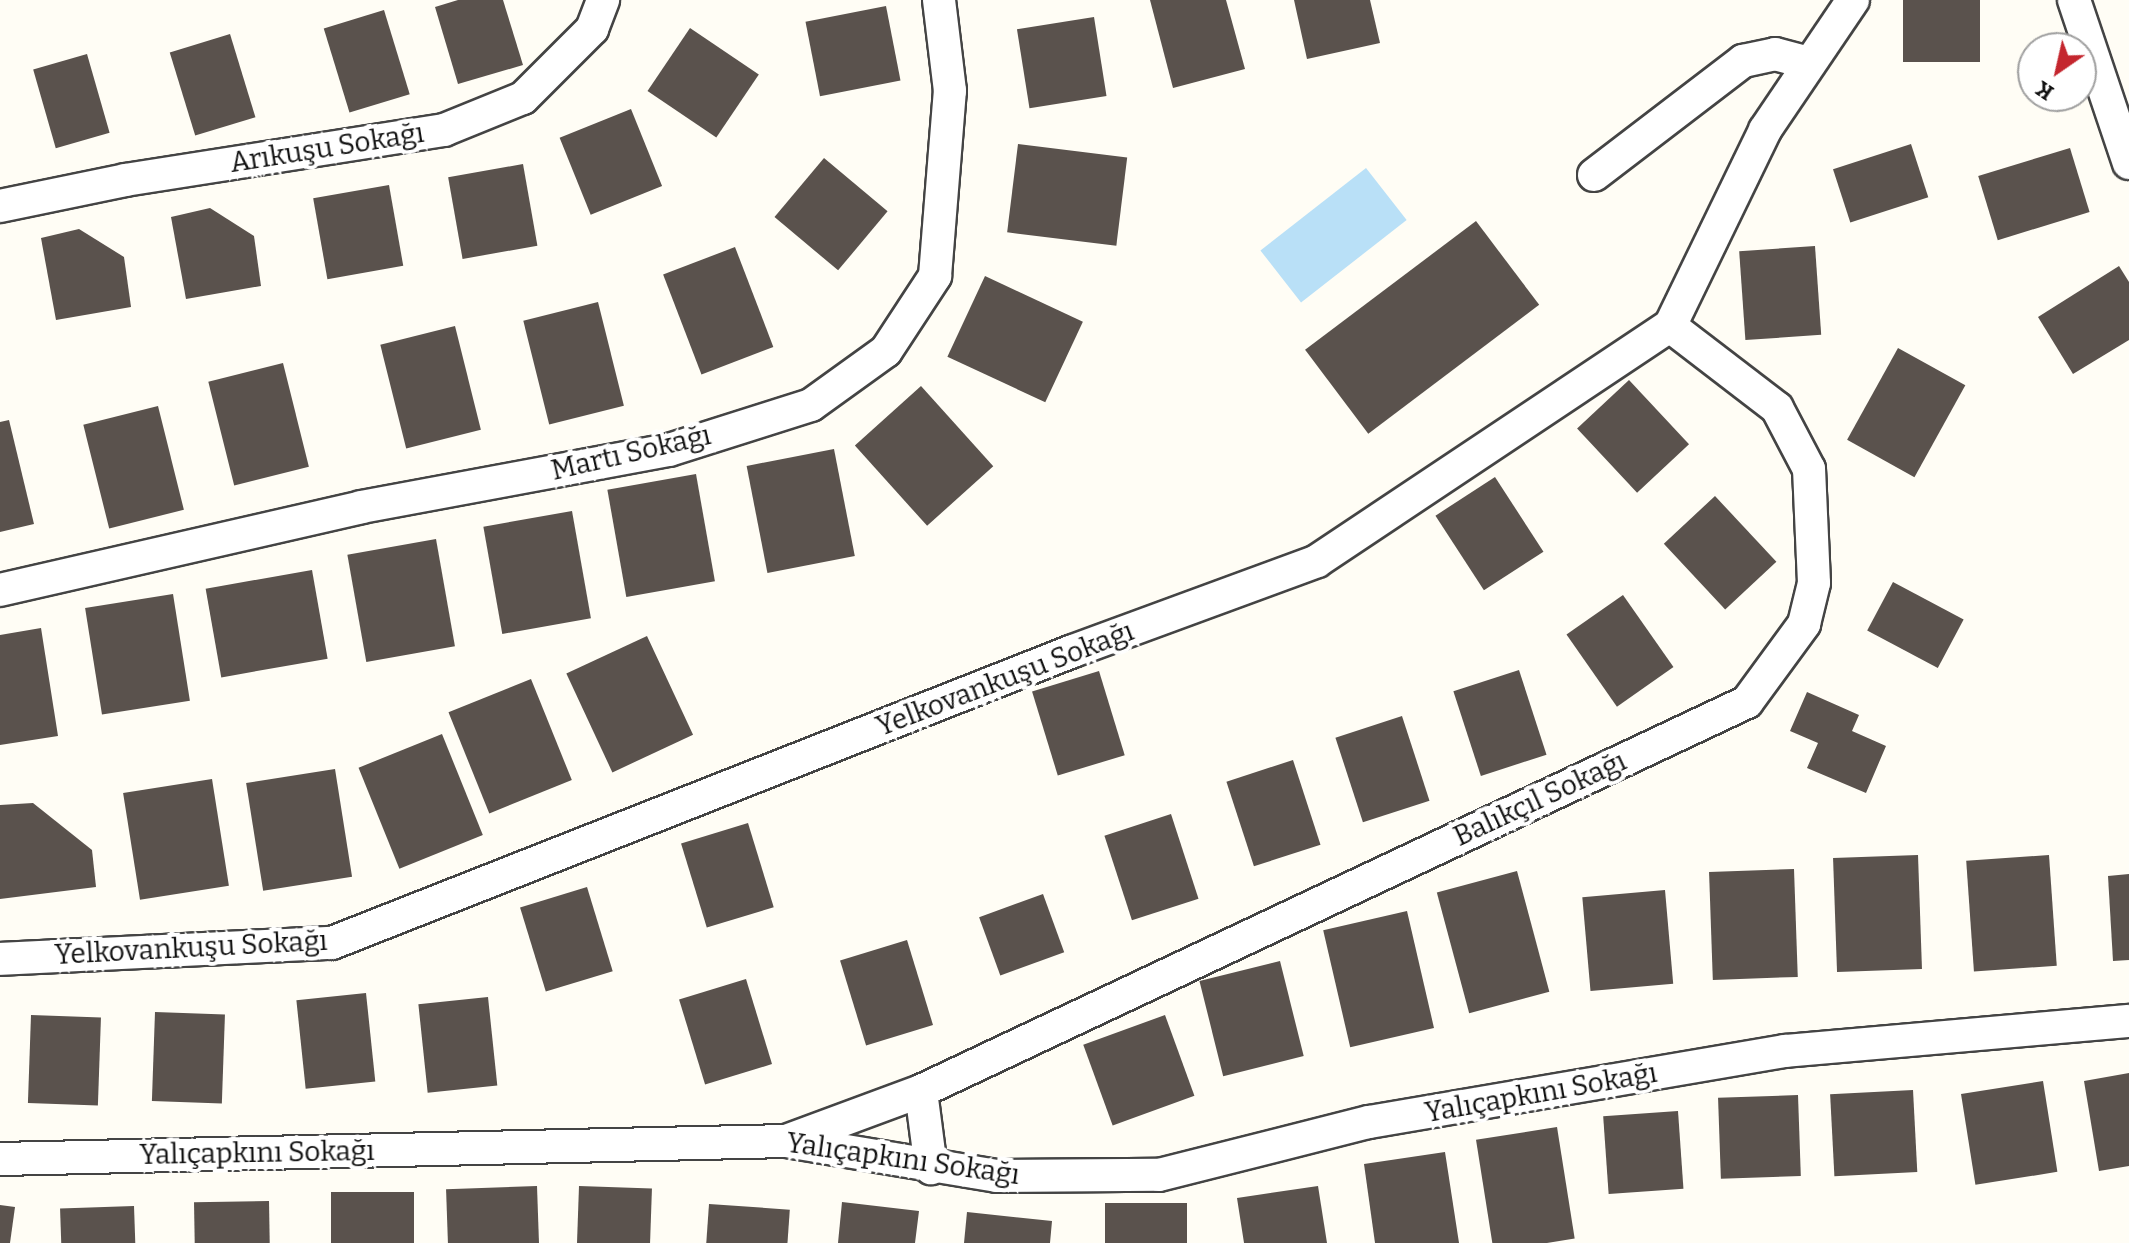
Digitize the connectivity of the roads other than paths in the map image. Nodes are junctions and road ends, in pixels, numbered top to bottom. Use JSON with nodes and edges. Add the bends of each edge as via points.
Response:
{"nodes":[{"id":1,"x":603,"y":0,"type":"edge"},
{"id":2,"x":939,"y":0,"type":"edge"},
{"id":3,"x":1853,"y":0,"type":"edge"},
{"id":4,"x":2074,"y":0,"type":"edge"},
{"id":5,"x":1808,"y":63,"type":"junction"},
{"id":6,"x":2129,"y":163,"type":"edge"},
{"id":7,"x":1594,"y":175,"type":"dead end"},
{"id":8,"x":0,"y":206,"type":"edge"},
{"id":9,"x":1670,"y":326,"type":"junction"},
{"id":10,"x":0,"y":590,"type":"edge"},
{"id":11,"x":0,"y":959,"type":"edge"},
{"id":12,"x":2129,"y":1021,"type":"edge"},
{"id":13,"x":921,"y":1091,"type":"junction"},
{"id":14,"x":786,"y":1141,"type":"junction"},
{"id":15,"x":0,"y":1159,"type":"edge"},
{"id":16,"x":931,"y":1168,"type":"junction"}],
"edges":[{"from":1,"to":8,"type":"street","name":"Arıkuşu Sokağı","via":[[592,29],[523,98],[444,130],[125,180]]},
{"from":2,"to":10,"type":"street","name":"Martı Sokağı","via":[[950,91],[935,276],[886,351],[811,405],[669,450],[361,507]]},
{"from":3,"to":5,"type":"street"},
{"from":4,"to":6,"type":"street"},
{"from":5,"to":7,"type":"street","via":[[1775,54],[1743,61]]},
{"from":5,"to":9,"type":"street","via":[[1765,130]]},
{"from":9,"to":11,"type":"street","name":"Yelkovankuşu Sokağı","via":[[1317,561],[1058,657],[332,943]]},
{"from":9,"to":13,"type":"street","name":"Balıkçıl Sokağı","via":[[1777,408],[1809,469],[1814,583],[1804,624],[1747,702]]},
{"from":12,"to":16,"type":"street","name":"Yalıçapkını Sokağı","via":[[1785,1051],[1369,1122],[1159,1175],[997,1176]]},
{"from":13,"to":14,"type":"street","name":"Balıkçıl Sokağı"},
{"from":13,"to":16,"type":"street"},
{"from":14,"to":15,"type":"street","name":"Yalıçapkını Sokağı"},
{"from":14,"to":16,"type":"street","name":"Yalıçapkını Sokağı"}]}
